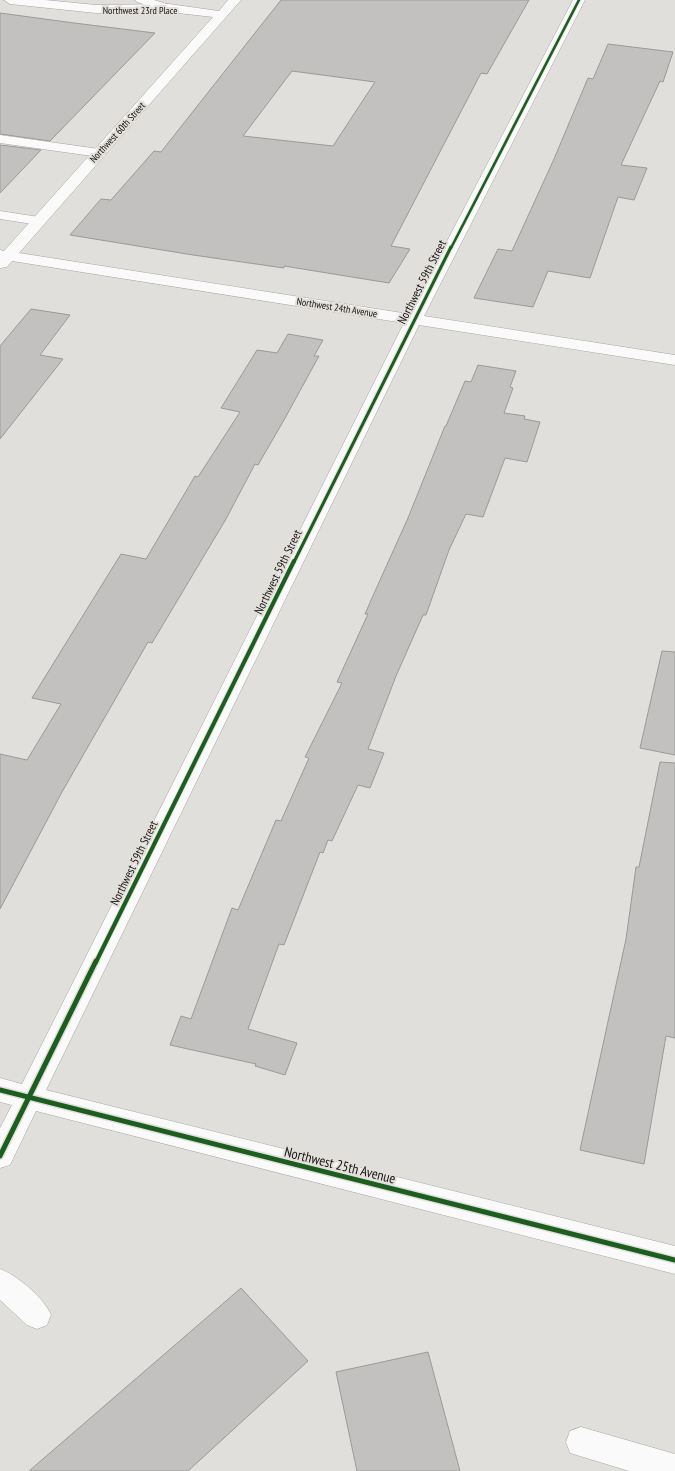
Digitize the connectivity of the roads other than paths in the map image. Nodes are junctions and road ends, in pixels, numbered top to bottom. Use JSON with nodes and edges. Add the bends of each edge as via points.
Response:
{"nodes":[{"id":1,"x":10,"y":0,"type":"edge"},
{"id":2,"x":141,"y":0,"type":"edge"},
{"id":3,"x":235,"y":0,"type":"edge"},
{"id":4,"x":579,"y":0,"type":"edge"},
{"id":5,"x":169,"y":8,"type":"junction"},
{"id":6,"x":222,"y":15,"type":"junction"},
{"id":7,"x":0,"y":139,"type":"edge"},
{"id":8,"x":99,"y":153,"type":"junction"},
{"id":9,"x":0,"y":215,"type":"edge"},
{"id":10,"x":39,"y":221,"type":"junction"},
{"id":11,"x":3,"y":258,"type":"edge"},
{"id":12,"x":414,"y":319,"type":"junction"},
{"id":13,"x":675,"y":360,"type":"edge"},
{"id":14,"x":0,"y":1090,"type":"edge"},
{"id":15,"x":29,"y":1098,"type":"junction"},
{"id":16,"x":0,"y":1156,"type":"edge"},
{"id":17,"x":675,"y":1260,"type":"edge"},
{"id":18,"x":0,"y":1282,"type":"edge"},
{"id":19,"x":37,"y":1315,"type":"dead end"},
{"id":20,"x":580,"y":1442,"type":"dead end"},
{"id":21,"x":675,"y":1469,"type":"edge"}],
"edges":[{"from":1,"to":5,"type":"street","name":"Northwest 23rd Place","via":[[96,9]]},
{"from":2,"to":5,"type":"lane"},
{"from":3,"to":6,"type":"street","name":"Northwest 60th Street"},
{"from":4,"to":12,"type":"street","name":"Northwest 59th Street"},
{"from":5,"to":6,"type":"street","name":"Northwest 23rd Place"},
{"from":6,"to":8,"type":"street","name":"Northwest 60th Street"},
{"from":7,"to":8,"type":"lane"},
{"from":8,"to":10,"type":"street","name":"Northwest 60th Street"},
{"from":9,"to":10,"type":"lane"},
{"from":10,"to":11,"type":"street","name":"Northwest 60th Street"},
{"from":11,"to":12,"type":"street","name":"Northwest 24th Avenue"},
{"from":12,"to":13,"type":"street","name":"Northwest 24th Avenue"},
{"from":12,"to":15,"type":"street","name":"Northwest 59th Street"},
{"from":14,"to":15,"type":"street","name":"Northwest 25th Avenue"},
{"from":15,"to":16,"type":"street","name":"Northwest 59th Street"},
{"from":15,"to":17,"type":"street","name":"Northwest 25th Avenue"},
{"from":18,"to":19,"type":"lane"},
{"from":20,"to":21,"type":"lane"}]}
